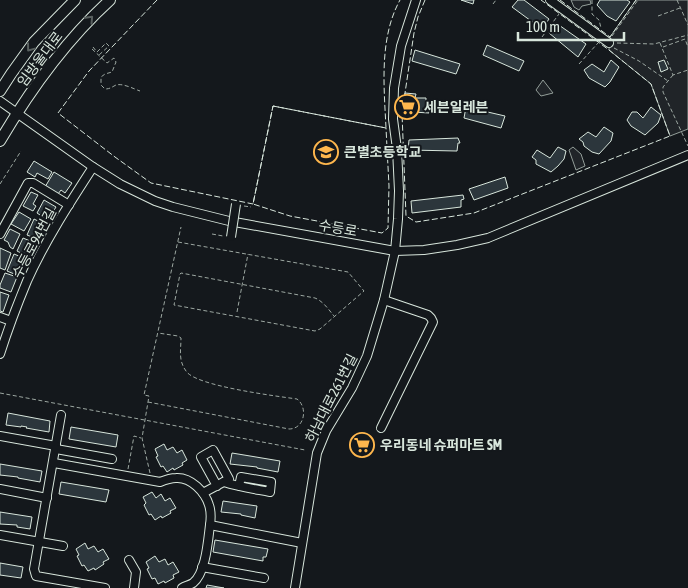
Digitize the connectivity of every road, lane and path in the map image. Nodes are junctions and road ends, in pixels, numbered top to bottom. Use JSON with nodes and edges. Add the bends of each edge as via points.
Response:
{"nodes":[{"id":1,"x":75,"y":0,"type":"edge"},
{"id":2,"x":110,"y":0,"type":"edge"},
{"id":3,"x":416,"y":0,"type":"edge"},
{"id":4,"x":496,"y":0,"type":"edge"},
{"id":5,"x":550,"y":0,"type":"edge"},
{"id":6,"x":592,"y":0,"type":"edge"},
{"id":7,"x":638,"y":0,"type":"edge"},
{"id":8,"x":677,"y":0,"type":"edge"},
{"id":9,"x":494,"y":4,"type":"dead end"},
{"id":10,"x":680,"y":7,"type":"junction"},
{"id":11,"x":563,"y":9,"type":"junction"},
{"id":12,"x":658,"y":16,"type":"dead end"},
{"id":13,"x":688,"y":25,"type":"edge"},
{"id":14,"x":688,"y":35,"type":"edge"},
{"id":15,"x":542,"y":37,"type":"dead end"},
{"id":16,"x":607,"y":41,"type":"junction"},
{"id":17,"x":660,"y":43,"type":"junction"},
{"id":18,"x":688,"y":47,"type":"edge"},
{"id":19,"x":662,"y":48,"type":"junction"},
{"id":20,"x":98,"y":55,"type":"junction"},
{"id":21,"x":579,"y":64,"type":"dead end"},
{"id":22,"x":688,"y":70,"type":"edge"},
{"id":23,"x":674,"y":76,"type":"junction"},
{"id":24,"x":669,"y":82,"type":"junction"},
{"id":25,"x":140,"y":91,"type":"dead end"},
{"id":26,"x":0,"y":92,"type":"edge"},
{"id":27,"x":0,"y":101,"type":"edge"},
{"id":28,"x":18,"y":113,"type":"junction"},
{"id":29,"x":0,"y":142,"type":"edge"},
{"id":30,"x":688,"y":146,"type":"edge"},
{"id":31,"x":21,"y":151,"type":"dead end"},
{"id":32,"x":688,"y":155,"type":"edge"},
{"id":33,"x":93,"y":167,"type":"junction"},
{"id":34,"x":0,"y":184,"type":"edge"},
{"id":35,"x":236,"y":204,"type":"dead end"},
{"id":36,"x":69,"y":205,"type":"junction"},
{"id":37,"x":181,"y":227,"type":"dead end"},
{"id":38,"x":0,"y":234,"type":"edge"},
{"id":39,"x":212,"y":234,"type":"dead end"},
{"id":40,"x":231,"y":237,"type":"joint"},
{"id":41,"x":178,"y":242,"type":"junction"},
{"id":42,"x":395,"y":251,"type":"junction"},
{"id":43,"x":248,"y":254,"type":"junction"},
{"id":44,"x":243,"y":284,"type":"junction"},
{"id":45,"x":384,"y":300,"type":"junction"},
{"id":46,"x":238,"y":312,"type":"dead end"},
{"id":47,"x":334,"y":316,"type":"junction"},
{"id":48,"x":0,"y":317,"type":"edge"},
{"id":49,"x":12,"y":321,"type":"junction"},
{"id":50,"x":158,"y":333,"type":"junction"},
{"id":51,"x":0,"y":354,"type":"edge"},
{"id":52,"x":0,"y":393,"type":"edge"},
{"id":53,"x":148,"y":402,"type":"junction"},
{"id":54,"x":61,"y":415,"type":"dead end"},
{"id":55,"x":145,"y":420,"type":"junction"},
{"id":56,"x":381,"y":428,"type":"dead end"},
{"id":57,"x":0,"y":436,"type":"edge"},
{"id":58,"x":142,"y":438,"type":"junction"},
{"id":59,"x":56,"y":447,"type":"junction"},
{"id":60,"x":305,"y":450,"type":"dead end"},
{"id":61,"x":112,"y":459,"type":"dead end"},
{"id":62,"x":54,"y":463,"type":"junction"},
{"id":63,"x":127,"y":476,"type":"junction"},
{"id":64,"x":151,"y":480,"type":"junction"},
{"id":65,"x":239,"y":486,"type":"dead end"},
{"id":66,"x":0,"y":489,"type":"edge"},
{"id":67,"x":203,"y":493,"type":"junction"},
{"id":68,"x":47,"y":498,"type":"junction"},
{"id":69,"x":210,"y":525,"type":"junction"},
{"id":70,"x":0,"y":535,"type":"edge"},
{"id":71,"x":39,"y":542,"type":"junction"},
{"id":72,"x":302,"y":543,"type":"junction"},
{"id":73,"x":63,"y":546,"type":"dead end"},
{"id":74,"x":129,"y":560,"type":"dead end"},
{"id":75,"x":202,"y":567,"type":"junction"},
{"id":76,"x":197,"y":578,"type":"junction"},
{"id":77,"x":264,"y":578,"type":"dead end"},
{"id":78,"x":105,"y":588,"type":"edge"},
{"id":79,"x":134,"y":588,"type":"edge"},
{"id":80,"x":182,"y":588,"type":"edge"},
{"id":81,"x":199,"y":588,"type":"edge"},
{"id":82,"x":295,"y":588,"type":"edge"}],
"edges":[{"from":1,"to":26,"type":"main road","name":"임방울대로","one_way":true,"via":[[34,42]]},
{"from":28,"to":2,"type":"main road","name":"임방울대로","one_way":true,"via":[[54,60]]},
{"from":3,"to":42,"type":"street","name":"하남대로261번길","via":[[401,46],[394,88],[399,191]]},
{"from":4,"to":9,"type":"path"},
{"from":5,"to":11,"type":"street"},
{"from":6,"to":16,"type":"path","via":[[592,14],[599,20]]},
{"from":7,"to":16,"type":"path"},
{"from":8,"to":10,"type":"path"},
{"from":10,"to":12,"type":"path"},
{"from":10,"to":13,"type":"path"},
{"from":11,"to":15,"type":"path"},
{"from":11,"to":16,"type":"street"},
{"from":14,"to":17,"type":"path"},
{"from":16,"to":21,"type":"path"},
{"from":17,"to":19,"type":"path"},
{"from":17,"to":24,"type":"path","via":[[612,43]]},
{"from":18,"to":19,"type":"path","via":[[685,39]]},
{"from":19,"to":23,"type":"path"},
{"from":20,"to":20,"type":"path","via":[[92,48],[97,52],[106,43],[109,46]]},
{"from":20,"to":25,"type":"path","via":[[107,63],[114,58],[116,62],[112,72],[101,77],[101,85],[105,89],[122,85]]},
{"from":22,"to":23,"type":"path"},
{"from":23,"to":24,"type":"path"},
{"from":24,"to":30,"type":"path","via":[[663,87],[663,92]]},
{"from":27,"to":28,"type":"street","name":"수등로"},
{"from":28,"to":29,"type":"main road","name":"임방울대로"},
{"from":28,"to":33,"type":"street","name":"수등로"},
{"from":31,"to":34,"type":"path"},
{"from":32,"to":42,"type":"street","name":"수등로","via":[[488,238],[424,250]]},
{"from":33,"to":36,"type":"street","name":"수등로94번길"},
{"from":33,"to":42,"type":"street","name":"수등로","via":[[142,196],[173,207],[229,221]]},
{"from":35,"to":40,"type":"street","bridge":true},
{"from":36,"to":38,"type":"street","name":"수등로94번길","via":[[28,183]]},
{"from":36,"to":49,"type":"street","name":"수등로94번길","via":[[45,246]]},
{"from":37,"to":41,"type":"path"},
{"from":39,"to":40,"type":"path"},
{"from":41,"to":43,"type":"path"},
{"from":41,"to":50,"type":"path"},
{"from":42,"to":45,"type":"street","name":"하남대로261번길"},
{"from":43,"to":44,"type":"path"},
{"from":43,"to":47,"type":"path","via":[[348,272],[364,290]]},
{"from":44,"to":46,"type":"path"},
{"from":44,"to":47,"type":"path","via":[[318,299]]},
{"from":44,"to":47,"type":"path","via":[[181,273],[174,305],[315,331]]},
{"from":45,"to":56,"type":"street","via":[[428,315],[433,322]]},
{"from":45,"to":72,"type":"street","name":"하남대로261번길","via":[[362,367],[317,453]]},
{"from":48,"to":49,"type":"street"},
{"from":49,"to":51,"type":"street","name":"수등로94번길"},
{"from":50,"to":53,"type":"path","via":[[144,395],[150,396]]},
{"from":50,"to":53,"type":"path","via":[[181,338],[181,360],[190,376],[213,384],[297,399],[302,405],[303,416],[299,426],[289,429]]},
{"from":52,"to":55,"type":"path"},
{"from":53,"to":55,"type":"path"},
{"from":54,"to":59,"type":"street"},
{"from":55,"to":58,"type":"path"},
{"from":55,"to":60,"type":"path"},
{"from":57,"to":59,"type":"street"},
{"from":58,"to":63,"type":"path","via":[[134,436]]},
{"from":58,"to":64,"type":"path"},
{"from":59,"to":61,"type":"street"},
{"from":59,"to":62,"type":"street"},
{"from":62,"to":63,"type":"street"},
{"from":62,"to":68,"type":"street"},
{"from":63,"to":64,"type":"street"},
{"from":64,"to":67,"type":"street","via":[[160,482],[182,478]]},
{"from":65,"to":67,"type":"street","via":[[220,484]]},
{"from":66,"to":68,"type":"street"},
{"from":67,"to":69,"type":"street","via":[[209,504]]},
{"from":68,"to":71,"type":"street"},
{"from":69,"to":72,"type":"street"},
{"from":69,"to":75,"type":"street"},
{"from":70,"to":71,"type":"street"},
{"from":71,"to":73,"type":"street"},
{"from":71,"to":78,"type":"street","via":[[34,569],[36,576]]},
{"from":72,"to":82,"type":"street","name":"하남대로261번길"},
{"from":74,"to":79,"type":"street","via":[[136,572]]},
{"from":75,"to":76,"type":"street"},
{"from":75,"to":77,"type":"street"},
{"from":76,"to":80,"type":"street"},
{"from":76,"to":81,"type":"street"}]}
